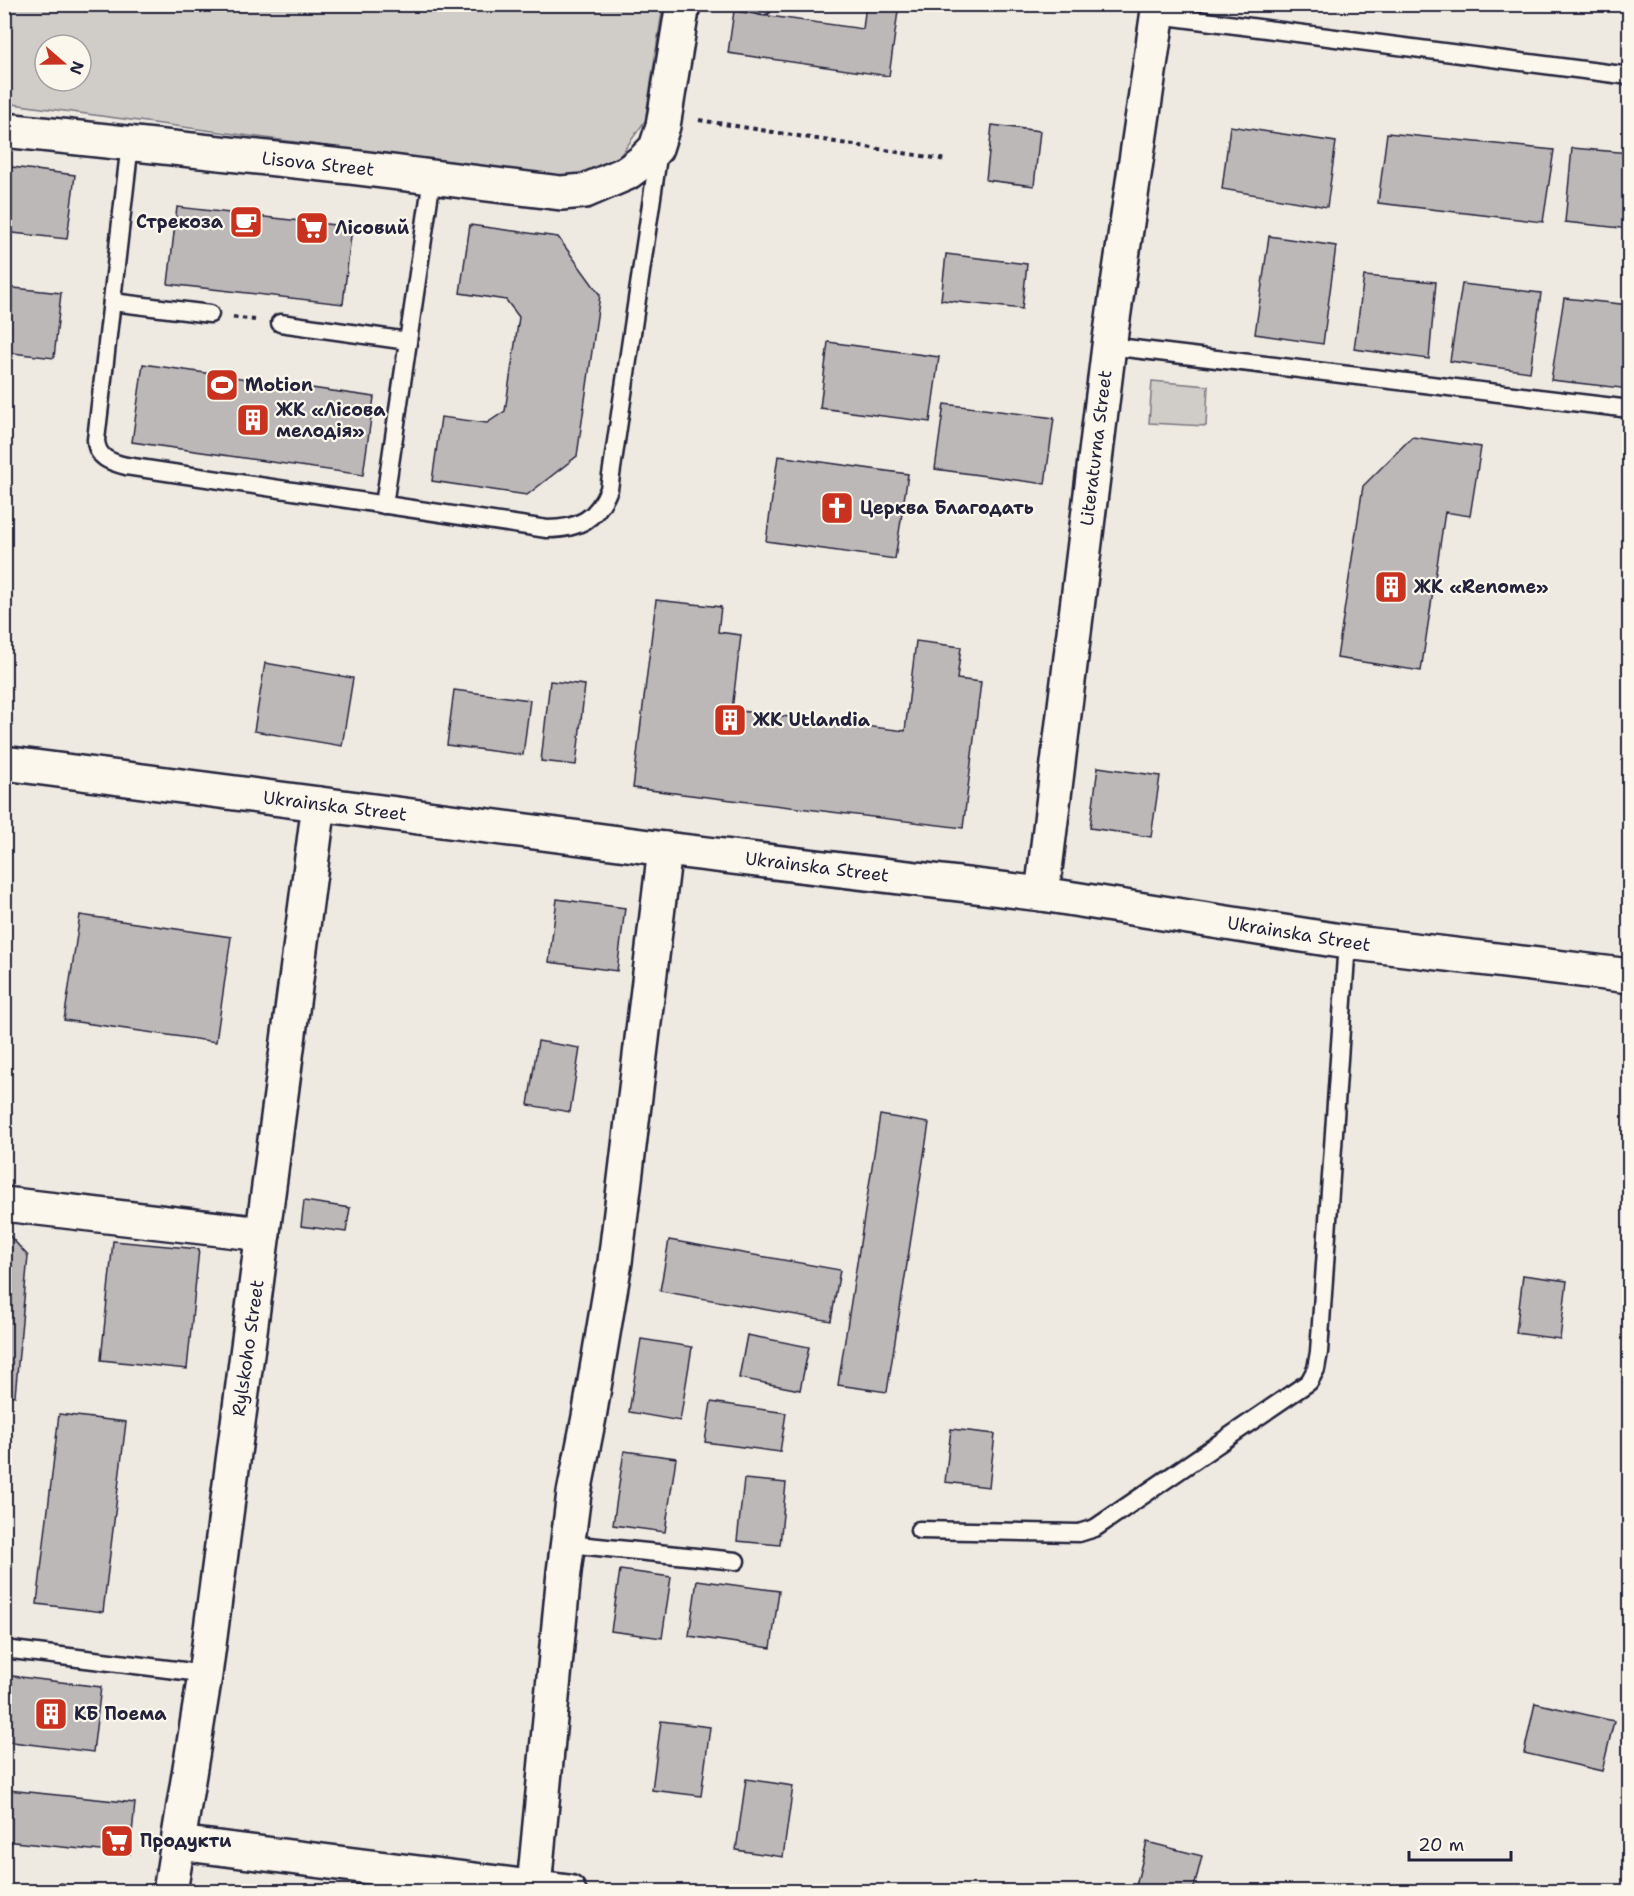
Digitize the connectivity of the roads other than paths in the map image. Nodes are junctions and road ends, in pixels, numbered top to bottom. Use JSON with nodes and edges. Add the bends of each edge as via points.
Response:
{"nodes":[{"id":1,"x":682,"y":4,"type":"edge"},
{"id":2,"x":1158,"y":10,"type":"edge"},
{"id":3,"x":1629,"y":76,"type":"edge"},
{"id":4,"x":677,"y":122,"type":"junction"},
{"id":5,"x":4,"y":130,"type":"edge"},
{"id":6,"x":130,"y":143,"type":"junction"},
{"id":7,"x":432,"y":178,"type":"junction"},
{"id":8,"x":112,"y":302,"type":"junction"},
{"id":9,"x":210,"y":314,"type":"road end"},
{"id":10,"x":280,"y":323,"type":"road end"},
{"id":11,"x":408,"y":341,"type":"junction"},
{"id":12,"x":1109,"y":346,"type":"junction"},
{"id":13,"x":1629,"y":409,"type":"edge"},
{"id":14,"x":384,"y":505,"type":"junction"},
{"id":15,"x":4,"y":763,"type":"edge"},
{"id":16,"x":319,"y":804,"type":"junction"},
{"id":17,"x":665,"y":849,"type":"junction"},
{"id":18,"x":1042,"y":894,"type":"junction"},
{"id":19,"x":1347,"y":942,"type":"junction"},
{"id":20,"x":1629,"y":976,"type":"edge"},
{"id":21,"x":4,"y":1204,"type":"edge"},
{"id":22,"x":263,"y":1234,"type":"junction"},
{"id":23,"x":919,"y":1530,"type":"dead end"},
{"id":24,"x":568,"y":1544,"type":"junction"},
{"id":25,"x":736,"y":1561,"type":"dead end"},
{"id":26,"x":4,"y":1649,"type":"edge"},
{"id":27,"x":205,"y":1676,"type":"junction"},
{"id":28,"x":178,"y":1843,"type":"junction"},
{"id":29,"x":534,"y":1887,"type":"junction"},
{"id":30,"x":170,"y":1892,"type":"edge"},
{"id":31,"x":568,"y":1892,"type":"edge"}],
"edges":[{"from":1,"to":4,"type":"street","name":"Lisova Street"},
{"from":2,"to":3,"type":"lane"},
{"from":2,"to":12,"type":"street","name":"Literaturna Street"},
{"from":4,"to":7,"type":"street","name":"Lisova Street","via":[[643,161],[627,173],[585,191],[561,193]]},
{"from":4,"to":14,"type":"lane","via":[[609,489],[599,509],[583,523],[547,530]]},
{"from":5,"to":6,"type":"street","name":"Lisova Street"},
{"from":6,"to":7,"type":"street","name":"Lisova Street"},
{"from":6,"to":8,"type":"lane"},
{"from":7,"to":11,"type":"lane"},
{"from":8,"to":9,"type":"lane"},
{"from":8,"to":14,"type":"lane","via":[[96,440],[104,458],[126,466]]},
{"from":10,"to":11,"type":"lane"},
{"from":11,"to":14,"type":"lane"},
{"from":12,"to":13,"type":"lane"},
{"from":12,"to":18,"type":"street","name":"Literaturna Street"},
{"from":15,"to":16,"type":"street","name":"Ukrainska Street"},
{"from":16,"to":17,"type":"street","name":"Ukrainska Street"},
{"from":16,"to":22,"type":"street","name":"Rylskoho Street"},
{"from":17,"to":18,"type":"street","name":"Ukrainska Street"},
{"from":17,"to":24,"type":"street","via":[[615,1262]]},
{"from":18,"to":19,"type":"street","name":"Ukrainska Street"},
{"from":19,"to":20,"type":"street","name":"Ukrainska Street"},
{"from":19,"to":23,"type":"lane","via":[[1319,1352],[1309,1382],[1095,1528],[1078,1533]]},
{"from":21,"to":22,"type":"street"},
{"from":22,"to":27,"type":"street","name":"Rylskoho Street"},
{"from":24,"to":25,"type":"lane"},
{"from":24,"to":29,"type":"street"},
{"from":26,"to":27,"type":"lane"},
{"from":27,"to":28,"type":"street","name":"Rylskoho Street"},
{"from":28,"to":29,"type":"street"},
{"from":28,"to":30,"type":"street","name":"Rylskoho Street"},
{"from":29,"to":31,"type":"street"}]}
